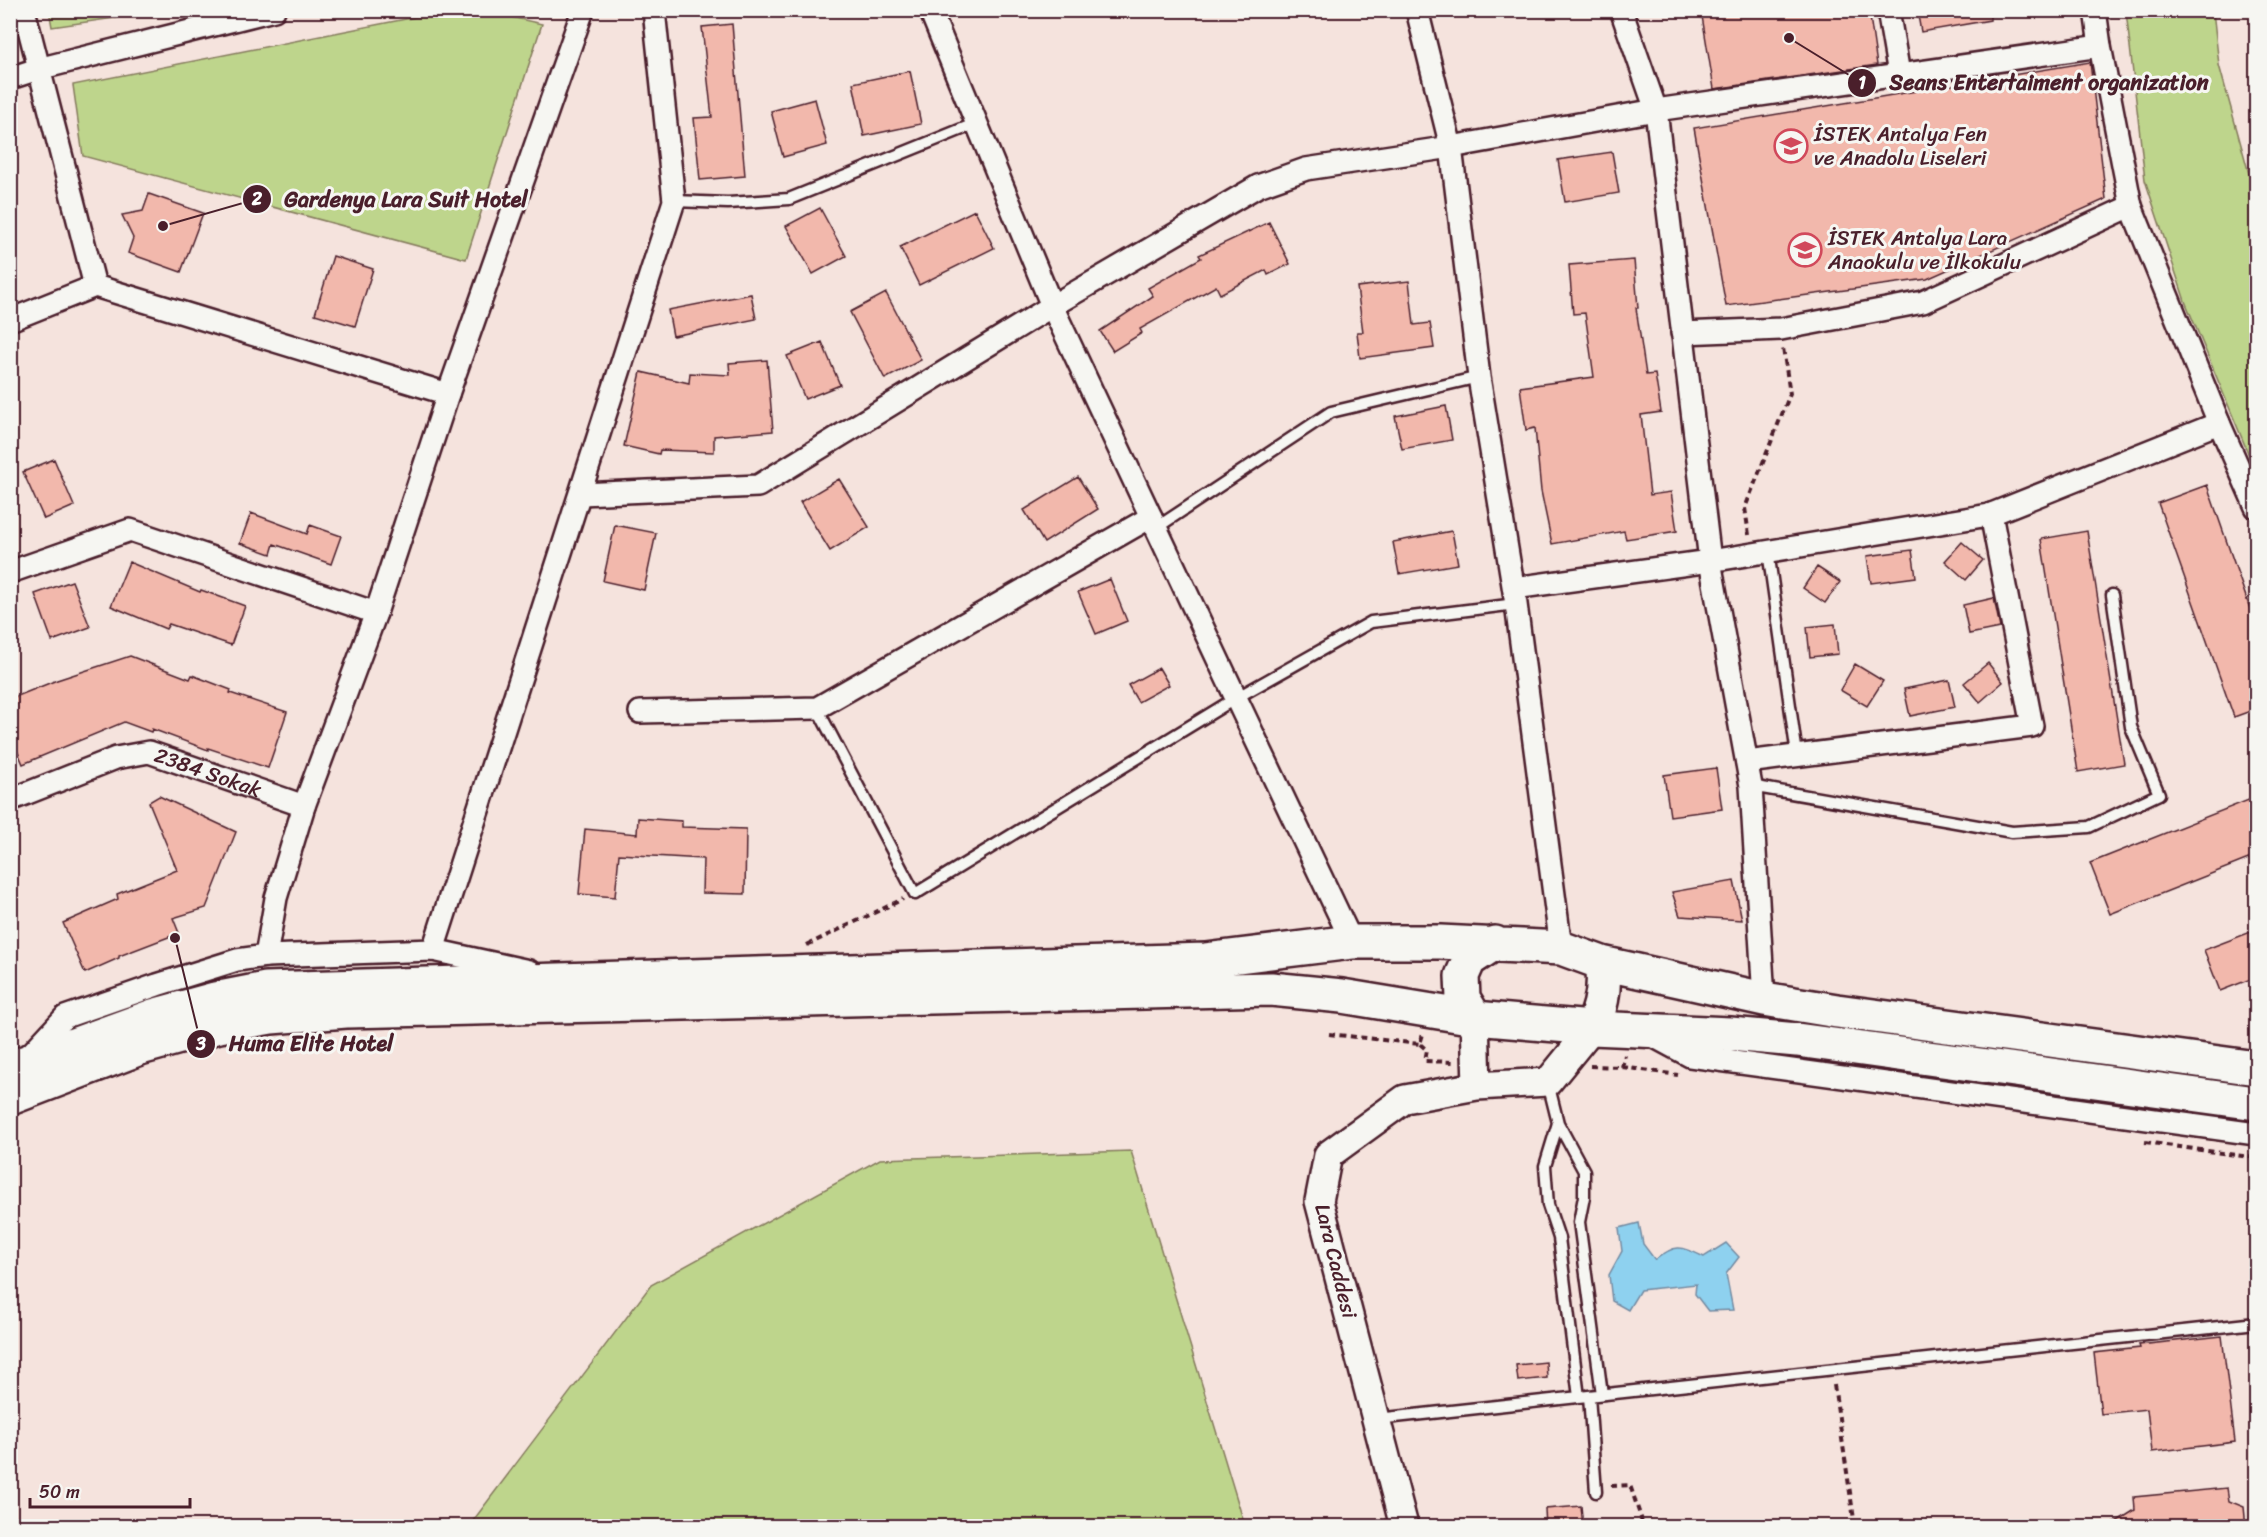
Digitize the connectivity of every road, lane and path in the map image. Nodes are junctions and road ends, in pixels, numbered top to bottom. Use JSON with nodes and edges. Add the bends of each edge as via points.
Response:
{"nodes":[{"id":1,"x":24,"y":10,"type":"edge"},
{"id":2,"x":274,"y":10,"type":"edge"},
{"id":3,"x":584,"y":10,"type":"edge"},
{"id":4,"x":654,"y":10,"type":"edge"},
{"id":5,"x":930,"y":10,"type":"edge"},
{"id":6,"x":1417,"y":10,"type":"edge"},
{"id":7,"x":1621,"y":10,"type":"edge"},
{"id":8,"x":1888,"y":10,"type":"edge"},
{"id":9,"x":2096,"y":10,"type":"edge"},
{"id":10,"x":2100,"y":46,"type":"junction"},
{"id":11,"x":38,"y":69,"type":"junction"},
{"id":12,"x":1899,"y":74,"type":"junction"},
{"id":13,"x":10,"y":78,"type":"edge"},
{"id":14,"x":1656,"y":110,"type":"junction"},
{"id":15,"x":976,"y":123,"type":"junction"},
{"id":16,"x":1452,"y":147,"type":"junction"},
{"id":17,"x":674,"y":201,"type":"junction"},
{"id":18,"x":2131,"y":206,"type":"junction"},
{"id":19,"x":95,"y":286,"type":"junction"},
{"id":20,"x":1052,"y":306,"type":"junction"},
{"id":21,"x":10,"y":320,"type":"edge"},
{"id":22,"x":1781,"y":329,"type":"junction"},
{"id":23,"x":1682,"y":333,"type":"junction"},
{"id":24,"x":1479,"y":377,"type":"junction"},
{"id":25,"x":448,"y":394,"type":"junction"},
{"id":26,"x":2219,"y":423,"type":"junction"},
{"id":27,"x":581,"y":494,"type":"junction"},
{"id":28,"x":2256,"y":507,"type":"edge"},
{"id":29,"x":1991,"y":514,"type":"junction"},
{"id":30,"x":1153,"y":523,"type":"junction"},
{"id":31,"x":1760,"y":552,"type":"junction"},
{"id":32,"x":1710,"y":561,"type":"junction"},
{"id":33,"x":10,"y":572,"type":"edge"},
{"id":34,"x":2112,"y":595,"type":"dead end"},
{"id":35,"x":1515,"y":596,"type":"junction"},
{"id":36,"x":376,"y":613,"type":"junction"},
{"id":37,"x":1236,"y":698,"type":"junction"},
{"id":38,"x":817,"y":708,"type":"junction"},
{"id":39,"x":640,"y":712,"type":"dead end"},
{"id":40,"x":1797,"y":755,"type":"junction"},
{"id":41,"x":1747,"y":762,"type":"junction"},
{"id":42,"x":1751,"y":786,"type":"junction"},
{"id":43,"x":10,"y":800,"type":"edge"},
{"id":44,"x":304,"y":806,"type":"junction"},
{"id":45,"x":915,"y":894,"type":"junction"},
{"id":46,"x":1352,"y":942,"type":"junction"},
{"id":47,"x":1495,"y":944,"type":"junction"},
{"id":48,"x":1561,"y":948,"type":"junction"},
{"id":49,"x":798,"y":949,"type":"dead end"},
{"id":50,"x":433,"y":951,"type":"junction"},
{"id":51,"x":266,"y":956,"type":"junction"},
{"id":52,"x":1602,"y":963,"type":"junction"},
{"id":53,"x":571,"y":980,"type":"junction"},
{"id":54,"x":1764,"y":999,"type":"junction"},
{"id":55,"x":1475,"y":1018,"type":"junction"},
{"id":56,"x":1592,"y":1028,"type":"junction"},
{"id":57,"x":1642,"y":1030,"type":"junction"},
{"id":58,"x":1420,"y":1044,"type":"dead end"},
{"id":59,"x":1425,"y":1061,"type":"dead end"},
{"id":60,"x":15,"y":1066,"type":"edge"},
{"id":61,"x":2256,"y":1068,"type":"edge"},
{"id":62,"x":1548,"y":1082,"type":"junction"},
{"id":63,"x":1477,"y":1086,"type":"junction"},
{"id":64,"x":10,"y":1098,"type":"edge"},
{"id":65,"x":2256,"y":1103,"type":"edge"},
{"id":66,"x":1558,"y":1123,"type":"junction"},
{"id":67,"x":2256,"y":1134,"type":"edge"},
{"id":68,"x":2256,"y":1323,"type":"edge"},
{"id":69,"x":1832,"y":1369,"type":"junction"},
{"id":70,"x":1602,"y":1394,"type":"junction"},
{"id":71,"x":1584,"y":1396,"type":"junction"},
{"id":72,"x":1376,"y":1419,"type":"junction"},
{"id":73,"x":1596,"y":1489,"type":"joint"},
{"id":74,"x":1404,"y":1527,"type":"edge"},
{"id":75,"x":1642,"y":1527,"type":"edge"},
{"id":76,"x":1855,"y":1527,"type":"edge"}],
"edges":[{"from":1,"to":11,"type":"street"},
{"from":2,"to":11,"type":"street"},
{"from":3,"to":25,"type":"street"},
{"from":4,"to":17,"type":"street"},
{"from":5,"to":15,"type":"street"},
{"from":6,"to":16,"type":"street"},
{"from":7,"to":14,"type":"street"},
{"from":8,"to":12,"type":"street"},
{"from":9,"to":10,"type":"street"},
{"from":10,"to":12,"type":"street"},
{"from":10,"to":18,"type":"street"},
{"from":11,"to":13,"type":"street"},
{"from":11,"to":19,"type":"street"},
{"from":12,"to":14,"type":"street"},
{"from":14,"to":16,"type":"street"},
{"from":14,"to":23,"type":"street"},
{"from":15,"to":17,"type":"lane","via":[[789,199]]},
{"from":15,"to":20,"type":"street"},
{"from":16,"to":20,"type":"street","via":[[1306,169],[1258,186]]},
{"from":16,"to":24,"type":"street"},
{"from":17,"to":27,"type":"street"},
{"from":18,"to":22,"type":"street","via":[[1923,302]]},
{"from":18,"to":26,"type":"street"},
{"from":19,"to":21,"type":"street"},
{"from":19,"to":25,"type":"street"},
{"from":20,"to":27,"type":"street","via":[[758,486]]},
{"from":20,"to":30,"type":"street"},
{"from":22,"to":23,"type":"street"},
{"from":22,"to":31,"type":"path","via":[[1790,394],[1746,508]]},
{"from":23,"to":32,"type":"street"},
{"from":24,"to":30,"type":"lane","via":[[1330,412]]},
{"from":24,"to":35,"type":"street"},
{"from":25,"to":36,"type":"street"},
{"from":26,"to":28,"type":"street"},
{"from":26,"to":29,"type":"street"},
{"from":27,"to":50,"type":"street"},
{"from":29,"to":31,"type":"street"},
{"from":29,"to":40,"type":"street","via":[[2032,726]]},
{"from":30,"to":37,"type":"street"},
{"from":30,"to":38,"type":"street"},
{"from":31,"to":32,"type":"street"},
{"from":31,"to":40,"type":"lane"},
{"from":32,"to":35,"type":"street"},
{"from":32,"to":41,"type":"street"},
{"from":33,"to":36,"type":"street","via":[[130,530]]},
{"from":34,"to":42,"type":"lane","via":[[2131,727],[2159,794],[2089,827],[2012,832]]},
{"from":35,"to":37,"type":"lane","via":[[1371,622]]},
{"from":35,"to":48,"type":"street"},
{"from":36,"to":44,"type":"street"},
{"from":37,"to":45,"type":"lane"},
{"from":37,"to":46,"type":"street"},
{"from":38,"to":39,"type":"street"},
{"from":38,"to":45,"type":"lane"},
{"from":40,"to":41,"type":"street"},
{"from":41,"to":42,"type":"street"},
{"from":42,"to":54,"type":"street"},
{"from":43,"to":44,"type":"street","name":"2384 Sokak","via":[[116,758],[149,752]]},
{"from":44,"to":51,"type":"street","via":[[276,898]]},
{"from":45,"to":49,"type":"path"},
{"from":46,"to":47,"type":"main road"},
{"from":46,"to":53,"type":"main road","via":[[1206,960]]},
{"from":47,"to":48,"type":"main road"},
{"from":47,"to":55,"type":"main road","via":[[1469,960],[1462,976],[1463,998]]},
{"from":48,"to":52,"type":"main road"},
{"from":50,"to":51,"type":"street"},
{"from":50,"to":53,"type":"street"},
{"from":51,"to":60,"type":"street","via":[[237,960],[156,984],[65,1017]]},
{"from":52,"to":54,"type":"main road"},
{"from":52,"to":56,"type":"main road","via":[[1603,998]]},
{"from":53,"to":60,"type":"main road","via":[[266,989],[153,1016]]},
{"from":54,"to":61,"type":"main road"},
{"from":55,"to":56,"type":"main road"},
{"from":55,"to":63,"type":"street"},
{"from":55,"to":64,"type":"main road","via":[[1342,996],[1271,989],[346,1011],[219,1026],[140,1048]]},
{"from":56,"to":57,"type":"main road"},
{"from":56,"to":62,"type":"street"},
{"from":57,"to":65,"type":"main road","via":[[1797,1040]]},
{"from":57,"to":67,"type":"street","via":[[1690,1056]]},
{"from":58,"to":59,"type":"path","via":[[1427,1050]]},
{"from":62,"to":63,"type":"street","name":"Lara Caddesi"},
{"from":62,"to":66,"type":"lane"},
{"from":63,"to":72,"type":"street","name":"Lara Caddesi","via":[[1405,1099],[1328,1155],[1319,1201]]},
{"from":66,"to":70,"type":"lane","via":[[1584,1171],[1579,1222]]},
{"from":66,"to":71,"type":"lane","via":[[1545,1166],[1547,1195],[1559,1238]]},
{"from":68,"to":69,"type":"lane"},
{"from":69,"to":70,"type":"lane"},
{"from":69,"to":76,"type":"path"},
{"from":70,"to":71,"type":"lane"},
{"from":71,"to":72,"type":"lane"},
{"from":71,"to":73,"type":"lane"},
{"from":72,"to":74,"type":"street","name":"Lara Caddesi"},
{"from":73,"to":75,"type":"path","via":[[1630,1485]]}]}
